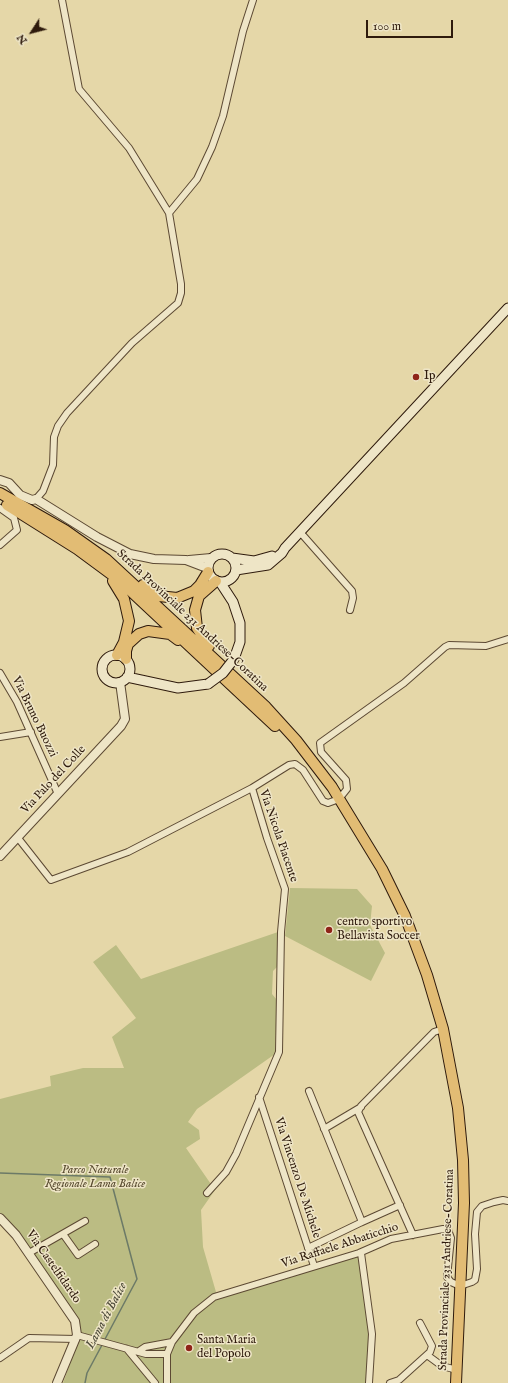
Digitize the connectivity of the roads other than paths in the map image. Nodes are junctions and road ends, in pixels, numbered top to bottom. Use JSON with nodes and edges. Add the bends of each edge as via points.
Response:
{"nodes":[{"id":1,"x":62,"y":0,"type":"edge"},
{"id":2,"x":252,"y":0,"type":"edge"},
{"id":3,"x":169,"y":213,"type":"junction"},
{"id":4,"x":508,"y":308,"type":"edge"},
{"id":5,"x":0,"y":480,"type":"edge"},
{"id":6,"x":0,"y":493,"type":"edge"},
{"id":7,"x":36,"y":499,"type":"junction"},
{"id":8,"x":0,"y":500,"type":"edge"},
{"id":9,"x":24,"y":507,"type":"junction"},
{"id":10,"x":0,"y":508,"type":"edge"},
{"id":11,"x":35,"y":522,"type":"junction"},
{"id":12,"x":300,"y":532,"type":"junction"},
{"id":13,"x":0,"y":545,"type":"edge"},
{"id":14,"x":285,"y":548,"type":"junction"},
{"id":15,"x":211,"y":558,"type":"junction"},
{"id":16,"x":232,"y":558,"type":"junction"},
{"id":17,"x":186,"y":560,"type":"junction"},
{"id":18,"x":208,"y":570,"type":"junction"},
{"id":19,"x":235,"y":573,"type":"junction"},
{"id":20,"x":218,"y":581,"type":"junction"},
{"id":21,"x":233,"y":602,"type":"junction"},
{"id":22,"x":350,"y":610,"type":"dead end"},
{"id":23,"x":508,"y":639,"type":"edge"},
{"id":24,"x":117,"y":655,"type":"junction"},
{"id":25,"x":126,"y":659,"type":"junction"},
{"id":26,"x":0,"y":673,"type":"edge"},
{"id":27,"x":123,"y":678,"type":"junction"},
{"id":28,"x":257,"y":709,"type":"junction"},
{"id":29,"x":278,"y":720,"type":"junction"},
{"id":30,"x":31,"y":732,"type":"junction"},
{"id":31,"x":0,"y":737,"type":"edge"},
{"id":32,"x":252,"y":788,"type":"junction"},
{"id":33,"x":58,"y":794,"type":"junction"},
{"id":34,"x":339,"y":799,"type":"junction"},
{"id":35,"x":18,"y":838,"type":"junction"},
{"id":36,"x":0,"y":856,"type":"edge"},
{"id":37,"x":443,"y":1029,"type":"junction"},
{"id":38,"x":309,"y":1091,"type":"dead end"},
{"id":39,"x":259,"y":1097,"type":"junction"},
{"id":40,"x":361,"y":1106,"type":"junction"},
{"id":41,"x":324,"y":1128,"type":"junction"},
{"id":42,"x":207,"y":1193,"type":"dead end"},
{"id":43,"x":508,"y":1201,"type":"edge"},
{"id":44,"x":400,"y":1205,"type":"junction"},
{"id":45,"x":0,"y":1218,"type":"edge"},
{"id":46,"x":85,"y":1221,"type":"dead end"},
{"id":47,"x":362,"y":1222,"type":"junction"},
{"id":48,"x":63,"y":1234,"type":"junction"},
{"id":49,"x":413,"y":1235,"type":"junction"},
{"id":50,"x":95,"y":1244,"type":"dead end"},
{"id":51,"x":308,"y":1248,"type":"junction"},
{"id":52,"x":361,"y":1252,"type":"junction"},
{"id":53,"x":29,"y":1253,"type":"junction"},
{"id":54,"x":314,"y":1266,"type":"junction"},
{"id":55,"x":460,"y":1286,"type":"junction"},
{"id":56,"x":420,"y":1324,"type":"dead end"},
{"id":57,"x":78,"y":1337,"type":"junction"},
{"id":58,"x":172,"y":1342,"type":"junction"},
{"id":59,"x":128,"y":1349,"type":"junction"},
{"id":60,"x":139,"y":1351,"type":"junction"},
{"id":61,"x":166,"y":1354,"type":"junction"},
{"id":62,"x":427,"y":1355,"type":"junction"},
{"id":63,"x":0,"y":1357,"type":"edge"},
{"id":64,"x":457,"y":1370,"type":"junction"},
{"id":65,"x":57,"y":1383,"type":"edge"},
{"id":66,"x":155,"y":1383,"type":"edge"},
{"id":67,"x":167,"y":1383,"type":"edge"},
{"id":68,"x":369,"y":1383,"type":"edge"},
{"id":69,"x":390,"y":1383,"type":"edge"},
{"id":70,"x":456,"y":1383,"type":"edge"}],
"edges":[{"from":1,"to":3,"type":"street","via":[[79,90],[129,148]]},
{"from":2,"to":3,"type":"street","via":[[223,116],[212,147],[197,179]]},
{"from":3,"to":7,"type":"street","via":[[181,284],[178,304],[132,343],[67,413],[54,437],[53,466],[43,490]]},
{"from":4,"to":12,"type":"main road"},
{"from":5,"to":7,"type":"street","via":[[9,484],[20,495]]},
{"from":6,"to":9,"type":"main road","name":"Strada Provinciale 231 Andriese-Coratina"},
{"from":7,"to":17,"type":"street","via":[[96,537],[130,554],[154,559]]},
{"from":8,"to":11,"type":"main road","name":"Strada Provinciale 231 Andriese-Coratina"},
{"from":9,"to":18,"type":"main road","via":[[60,523],[114,561],[144,587],[160,596],[185,596],[200,585]]},
{"from":9,"to":29,"type":"main road","name":"Strada Provinciale 231 Andriese-Coratina","via":[[69,533],[106,559],[198,642]]},
{"from":10,"to":13,"type":"street","via":[[14,518],[17,530]]},
{"from":11,"to":24,"type":"main road","via":[[113,582],[122,593],[127,605],[128,626]]},
{"from":11,"to":28,"type":"main road","name":"Strada Provinciale 231 Andriese-Coratina","via":[[91,558],[118,580]]},
{"from":12,"to":14,"type":"main road"},
{"from":12,"to":22,"type":"street","via":[[352,591]]},
{"from":14,"to":16,"type":"main road","via":[[261,560]]},
{"from":14,"to":19,"type":"main road","via":[[268,565]]},
{"from":15,"to":16,"type":"main road","via":[[224,553]]},
{"from":15,"to":17,"type":"street"},
{"from":15,"to":18,"type":"main road"},
{"from":16,"to":19,"type":"main road"},
{"from":17,"to":18,"type":"street"},
{"from":18,"to":20,"type":"main road"},
{"from":19,"to":20,"type":"main road","via":[[228,580]]},
{"from":19,"to":21,"type":"main road"},
{"from":20,"to":21,"type":"main road"},
{"from":20,"to":29,"type":"main road","via":[[203,591],[196,602],[197,628],[206,644],[258,692]]},
{"from":21,"to":27,"type":"main road","bridge":true,"via":[[241,632],[240,642],[234,659],[223,673],[208,684],[178,688]]},
{"from":23,"to":34,"type":"street","via":[[486,646],[445,647],[404,683],[320,743],[321,752],[346,780],[347,789]]},
{"from":24,"to":25,"type":"main road"},
{"from":24,"to":27,"type":"main road","via":[[108,658],[103,665],[104,675],[110,681]]},
{"from":25,"to":27,"type":"main road","via":[[129,662]]},
{"from":25,"to":28,"type":"main road","via":[[128,644],[139,634],[148,631],[170,634]]},
{"from":26,"to":30,"type":"street","name":"Via Bruno Buozzi"},
{"from":27,"to":33,"type":"street","name":"Via Palo del Colle","via":[[125,719]]},
{"from":28,"to":34,"type":"main road","name":"Strada Provinciale 231 Andriese-Coratina","via":[[293,745]]},
{"from":29,"to":34,"type":"main road","name":"Strada Provinciale 231 Andriese-Coratina","via":[[320,770]]},
{"from":30,"to":31,"type":"street"},
{"from":30,"to":33,"type":"street","name":"Via Bruno Buozzi"},
{"from":32,"to":34,"type":"street","via":[[289,765],[295,764],[303,770],[323,801],[328,803]]},
{"from":32,"to":35,"type":"street","name":"Via Nicola Piacente","via":[[128,852],[51,880]]},
{"from":32,"to":39,"type":"street","name":"Via Nicola Piacente","via":[[285,888],[279,1052]]},
{"from":33,"to":35,"type":"street","name":"Via Palo del Colle"},
{"from":34,"to":37,"type":"main road","name":"Strada Provinciale 231 Andriese-Coratina","via":[[373,853],[404,916],[427,975]]},
{"from":35,"to":36,"type":"street","name":"Via Palo del Colle"},
{"from":37,"to":40,"type":"street","via":[[434,1032]]},
{"from":37,"to":55,"type":"main road","name":"Strada Provinciale 231 Andriese-Coratina","via":[[455,1087],[462,1142],[464,1203]]},
{"from":38,"to":41,"type":"street"},
{"from":39,"to":42,"type":"street","name":"Via Nicola Piacente","via":[[226,1172]]},
{"from":39,"to":51,"type":"street","name":"Via Vincenzo De Michele"},
{"from":40,"to":41,"type":"street"},
{"from":40,"to":44,"type":"street","via":[[358,1112]]},
{"from":41,"to":47,"type":"street"},
{"from":43,"to":55,"type":"street","via":[[482,1206],[477,1212],[476,1276],[472,1282]]},
{"from":44,"to":47,"type":"street"},
{"from":44,"to":49,"type":"street"},
{"from":45,"to":53,"type":"street","name":"Via Castelfidardo"},
{"from":46,"to":48,"type":"street"},
{"from":47,"to":51,"type":"street"},
{"from":48,"to":50,"type":"street","via":[[78,1255]]},
{"from":48,"to":53,"type":"street"},
{"from":49,"to":52,"type":"street","name":"Via Raffaele Abbaticchio","via":[[391,1239]]},
{"from":49,"to":55,"type":"street","name":"Via Raffaele Abbaticchio","via":[[448,1230],[451,1238],[447,1277]]},
{"from":51,"to":54,"type":"street","name":"Via Vincenzo De Michele"},
{"from":52,"to":54,"type":"street","name":"Via Raffaele Abbaticchio"},
{"from":52,"to":68,"type":"street","via":[[372,1334]]},
{"from":53,"to":57,"type":"street","name":"Via Castelfidardo","via":[[71,1314]]},
{"from":54,"to":58,"type":"street","name":"Via Raffaele Abbaticchio","via":[[214,1297],[194,1313]]},
{"from":55,"to":64,"type":"main road","name":"Strada Provinciale 231 Andriese-Coratina"},
{"from":56,"to":62,"type":"street","via":[[432,1346]]},
{"from":57,"to":59,"type":"street"},
{"from":57,"to":63,"type":"street","via":[[29,1338]]},
{"from":57,"to":65,"type":"street"},
{"from":58,"to":60,"type":"street","via":[[145,1347]]},
{"from":58,"to":61,"type":"street","name":"Via Raffaele Abbaticchio"},
{"from":59,"to":60,"type":"street"},
{"from":59,"to":66,"type":"street"},
{"from":60,"to":61,"type":"street","via":[[146,1354]]},
{"from":61,"to":67,"type":"street"},
{"from":62,"to":64,"type":"street","via":[[442,1366]]},
{"from":62,"to":69,"type":"street","via":[[399,1380]]},
{"from":64,"to":70,"type":"main road","name":"Strada Provinciale 231 Andriese-Coratina"}]}
